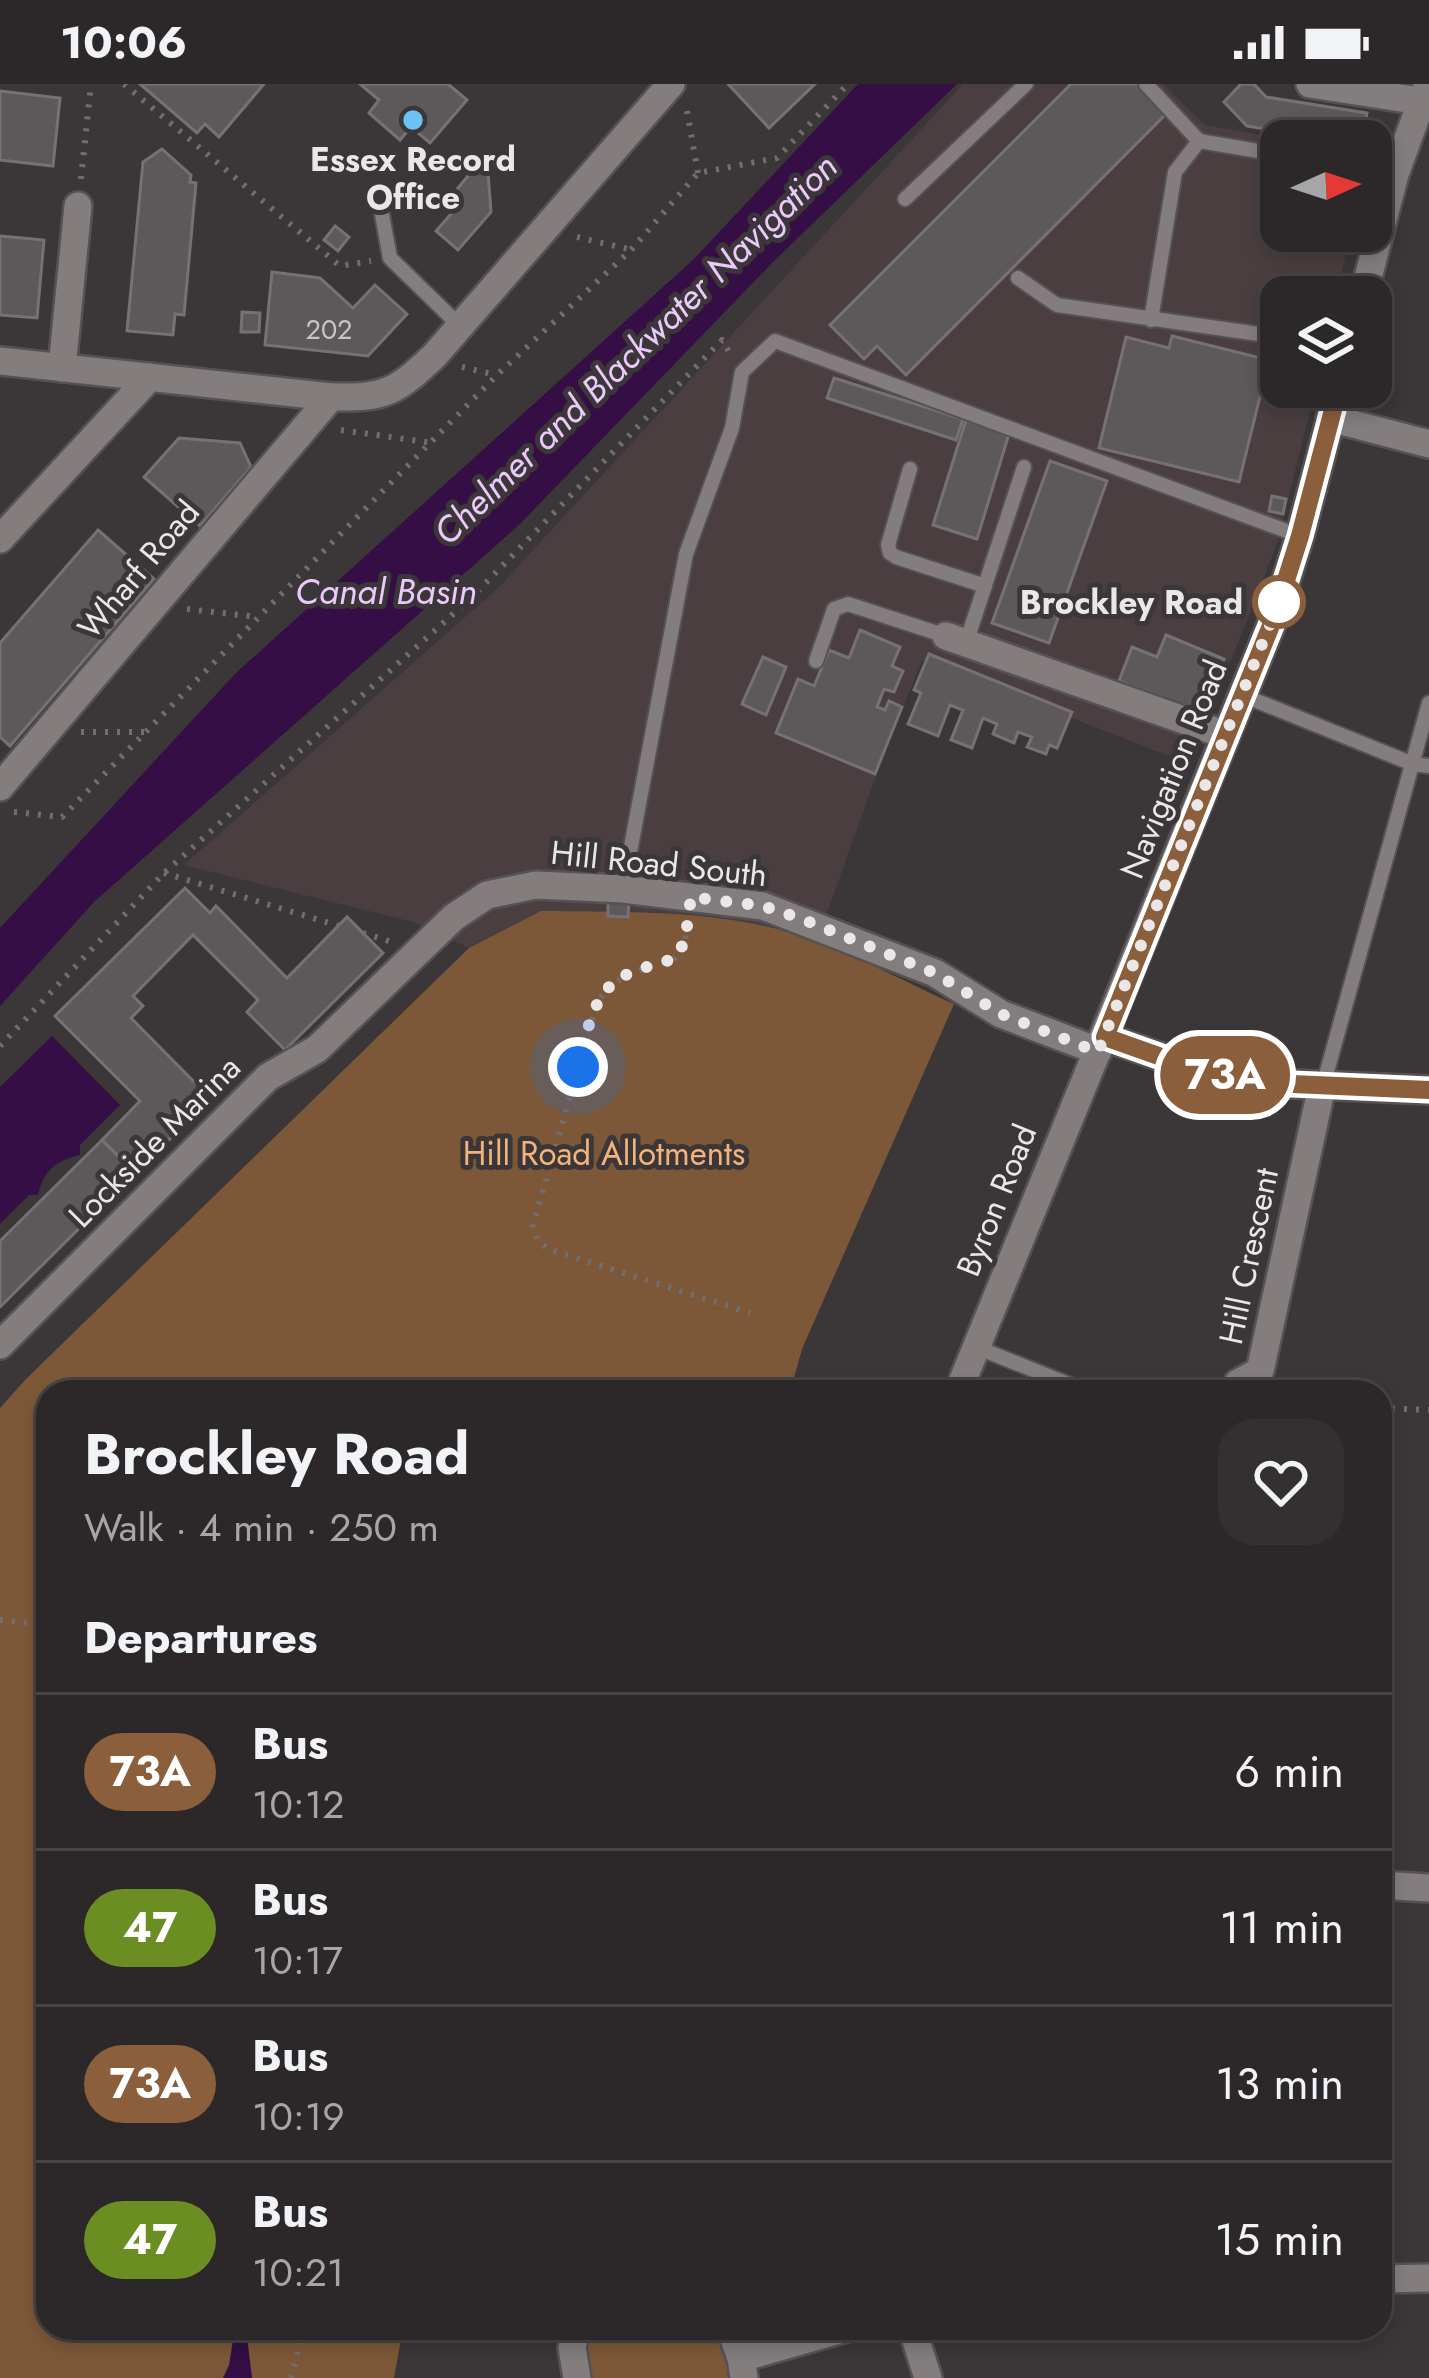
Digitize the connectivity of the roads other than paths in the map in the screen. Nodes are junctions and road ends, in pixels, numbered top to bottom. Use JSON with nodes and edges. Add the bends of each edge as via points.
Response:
{"nodes":[{"id":1,"x":1026,"y":84,"type":"edge"},
{"id":2,"x":1146,"y":84,"type":"edge"},
{"id":3,"x":1310,"y":84,"type":"edge"},
{"id":4,"x":666,"y":93,"type":"edge"},
{"id":5,"x":1424,"y":93,"type":"edge"},
{"id":6,"x":1199,"y":141,"type":"junction"},
{"id":7,"x":1260,"y":151,"type":"edge"},
{"id":8,"x":904,"y":199,"type":"dead end"},
{"id":9,"x":78,"y":206,"type":"road end"},
{"id":10,"x":381,"y":209,"type":"dead end"},
{"id":11,"x":1367,"y":276,"type":"edge"},
{"id":12,"x":1018,"y":278,"type":"dead end"},
{"id":13,"x":1150,"y":320,"type":"junction"},
{"id":14,"x":459,"y":325,"type":"junction"},
{"id":15,"x":1260,"y":334,"type":"edge"},
{"id":16,"x":0,"y":362,"type":"edge"},
{"id":17,"x":62,"y":368,"type":"junction"},
{"id":18,"x":150,"y":377,"type":"junction"},
{"id":19,"x":331,"y":397,"type":"junction"},
{"id":20,"x":1333,"y":408,"type":"edge"},
{"id":21,"x":1330,"y":418,"type":"junction"},
{"id":22,"x":1429,"y":444,"type":"edge"},
{"id":23,"x":1024,"y":467,"type":"dead end"},
{"id":24,"x":910,"y":469,"type":"dead end"},
{"id":25,"x":1300,"y":536,"type":"junction"},
{"id":26,"x":0,"y":539,"type":"edge"},
{"id":27,"x":985,"y":586,"type":"junction"},
{"id":28,"x":956,"y":639,"type":"junction"},
{"id":29,"x":815,"y":661,"type":"dead end"},
{"id":30,"x":1242,"y":695,"type":"junction"},
{"id":31,"x":1429,"y":704,"type":"edge"},
{"id":32,"x":1226,"y":735,"type":"junction"},
{"id":33,"x":1421,"y":765,"type":"edge"},
{"id":34,"x":0,"y":787,"type":"edge"},
{"id":35,"x":623,"y":889,"type":"junction"},
{"id":36,"x":418,"y":950,"type":"joint"},
{"id":37,"x":1101,"y":1044,"type":"junction"},
{"id":38,"x":1322,"y":1087,"type":"junction"},
{"id":39,"x":1429,"y":1090,"type":"edge"},
{"id":40,"x":0,"y":1345,"type":"edge"},
{"id":41,"x":976,"y":1347,"type":"junction"},
{"id":42,"x":963,"y":1380,"type":"edge"},
{"id":43,"x":1058,"y":1380,"type":"edge"},
{"id":44,"x":1266,"y":1380,"type":"edge"},
{"id":45,"x":1392,"y":1886,"type":"edge"},
{"id":46,"x":1429,"y":1888,"type":"edge"},
{"id":47,"x":1429,"y":2278,"type":"edge"},
{"id":48,"x":1392,"y":2279,"type":"edge"},
{"id":49,"x":574,"y":2340,"type":"edge"},
{"id":50,"x":815,"y":2340,"type":"edge"},
{"id":51,"x":916,"y":2340,"type":"edge"},
{"id":52,"x":742,"y":2368,"type":"edge"},
{"id":53,"x":577,"y":2378,"type":"edge"},
{"id":54,"x":928,"y":2378,"type":"edge"}],
"edges":[{"from":1,"to":8,"type":"lane"},
{"from":2,"to":6,"type":"lane"},
{"from":3,"to":5,"type":"street"},
{"from":4,"to":14,"type":"street"},
{"from":5,"to":11,"type":"street","via":[[1389,174]]},
{"from":6,"to":7,"type":"lane"},
{"from":6,"to":13,"type":"lane","via":[[1175,172]]},
{"from":9,"to":17,"type":"street"},
{"from":10,"to":14,"type":"lane","via":[[390,258]]},
{"from":12,"to":13,"type":"lane","via":[[1057,305]]},
{"from":13,"to":15,"type":"lane"},
{"from":14,"to":19,"type":"street","via":[[396,390]]},
{"from":16,"to":17,"type":"street"},
{"from":17,"to":18,"type":"street"},
{"from":18,"to":19,"type":"street"},
{"from":18,"to":26,"type":"street"},
{"from":19,"to":34,"type":"street","name":"Wharf Road"},
{"from":20,"to":21,"type":"street","name":"Navigation Road"},
{"from":21,"to":22,"type":"street"},
{"from":21,"to":25,"type":"street","name":"Navigation Road"},
{"from":23,"to":27,"type":"lane"},
{"from":24,"to":27,"type":"lane","via":[[890,553]]},
{"from":25,"to":30,"type":"street","name":"Navigation Road"},
{"from":25,"to":35,"type":"lane","via":[[775,341],[742,371],[732,428],[686,554]]},
{"from":27,"to":28,"type":"lane"},
{"from":28,"to":29,"type":"lane","via":[[840,604]]},
{"from":28,"to":32,"type":"street"},
{"from":30,"to":32,"type":"street","name":"Navigation Road"},
{"from":30,"to":33,"type":"lane"},
{"from":31,"to":33,"type":"lane"},
{"from":32,"to":37,"type":"street","name":"Navigation Road"},
{"from":33,"to":38,"type":"lane"},
{"from":35,"to":36,"type":"street","name":"Hill Road South","via":[[536,885],[487,895]]},
{"from":35,"to":37,"type":"street","name":"Hill Road South","via":[[763,906],[935,973],[1001,1014]]},
{"from":36,"to":40,"type":"street","name":"Lockside Marina","via":[[317,1049],[268,1077]]},
{"from":37,"to":38,"type":"street","name":"Hill Road South","via":[[1198,1070]]},
{"from":37,"to":41,"type":"street","name":"Byron Road"},
{"from":38,"to":39,"type":"street","name":"Hill Road South"},
{"from":38,"to":44,"type":"street","name":"Hill Crescent"},
{"from":41,"to":42,"type":"street","name":"Byron Road"},
{"from":41,"to":43,"type":"lane"},
{"from":45,"to":46,"type":"street"},
{"from":47,"to":48,"type":"street"},
{"from":49,"to":53,"type":"street"},
{"from":50,"to":52,"type":"street"},
{"from":51,"to":54,"type":"street"}]}
